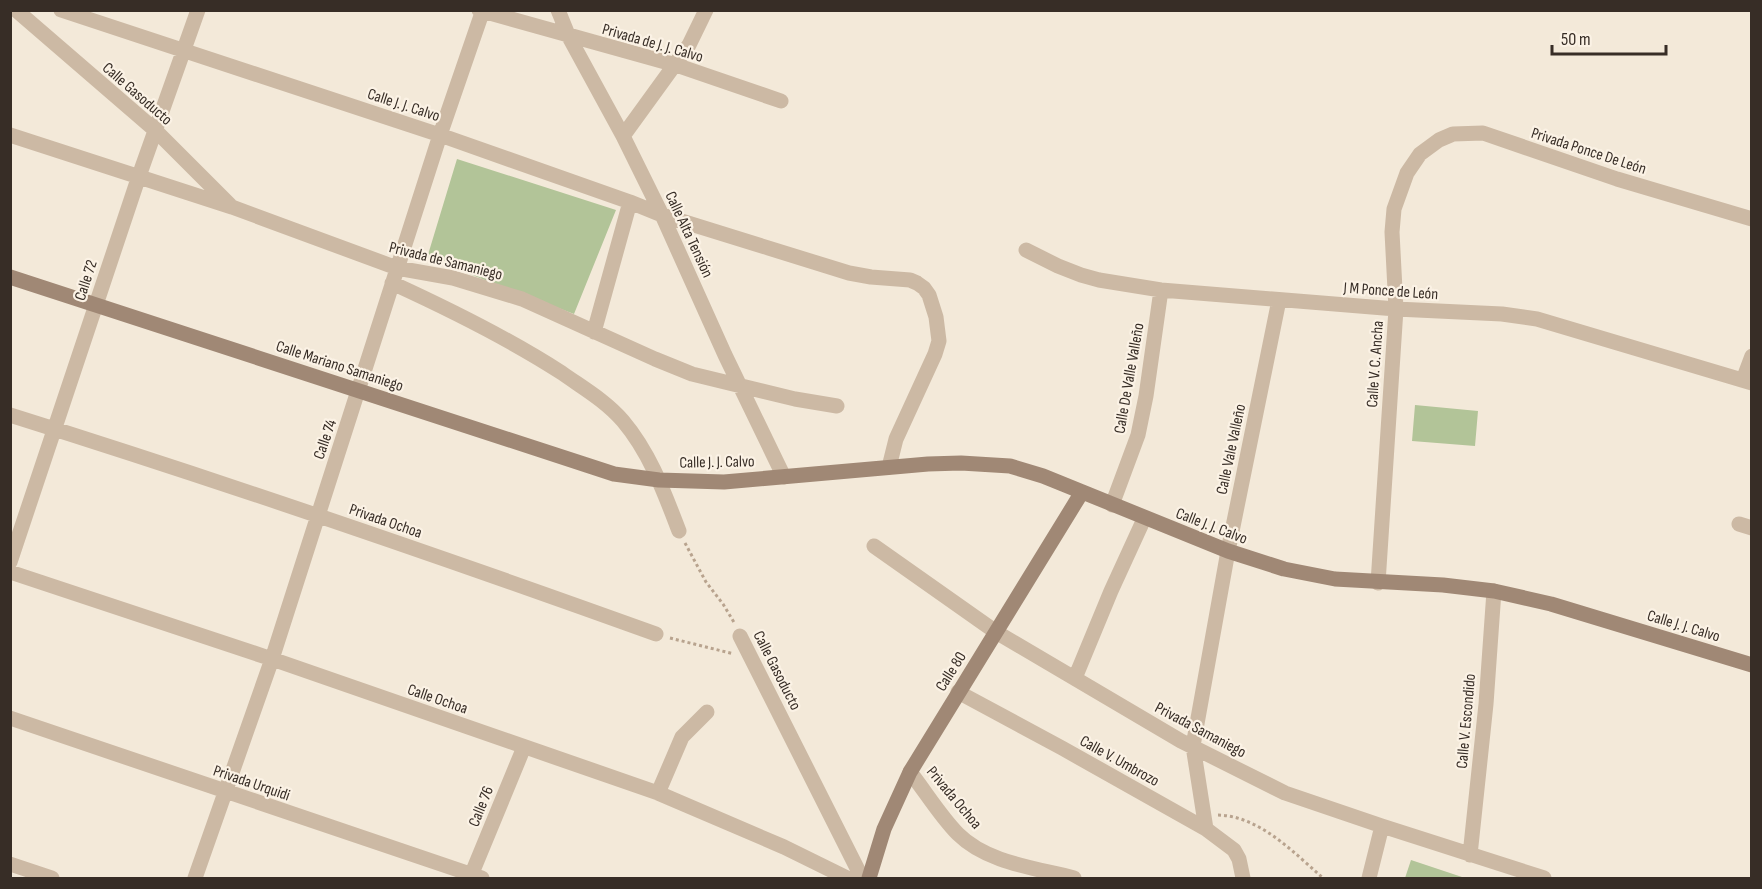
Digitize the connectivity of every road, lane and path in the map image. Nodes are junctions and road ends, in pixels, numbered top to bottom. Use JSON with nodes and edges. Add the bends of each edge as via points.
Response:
{"nodes":[{"id":1,"x":16,"y":10,"type":"edge"},
{"id":2,"x":61,"y":10,"type":"edge"},
{"id":3,"x":198,"y":10,"type":"edge"},
{"id":4,"x":558,"y":10,"type":"edge"},
{"id":5,"x":706,"y":10,"type":"edge"},
{"id":6,"x":482,"y":11,"type":"edge"},
{"id":7,"x":569,"y":37,"type":"junction"},
{"id":8,"x":184,"y":52,"type":"junction"},
{"id":9,"x":675,"y":65,"type":"junction"},
{"id":10,"x":781,"y":101,"type":"dead end"},
{"id":11,"x":155,"y":130,"type":"junction"},
{"id":12,"x":10,"y":135,"type":"edge"},
{"id":13,"x":440,"y":135,"type":"junction"},
{"id":14,"x":623,"y":136,"type":"junction"},
{"id":15,"x":1420,"y":154,"type":"joint"},
{"id":16,"x":139,"y":176,"type":"junction"},
{"id":17,"x":630,"y":202,"type":"junction"},
{"id":18,"x":232,"y":207,"type":"junction"},
{"id":19,"x":662,"y":215,"type":"junction"},
{"id":20,"x":1752,"y":219,"type":"edge"},
{"id":21,"x":1026,"y":250,"type":"dead end"},
{"id":22,"x":395,"y":276,"type":"junction"},
{"id":23,"x":10,"y":277,"type":"edge"},
{"id":24,"x":1161,"y":290,"type":"junction"},
{"id":25,"x":1280,"y":300,"type":"junction"},
{"id":26,"x":96,"y":304,"type":"junction"},
{"id":27,"x":1396,"y":309,"type":"junction"},
{"id":28,"x":594,"y":332,"type":"junction"},
{"id":29,"x":1752,"y":356,"type":"edge"},
{"id":30,"x":1747,"y":382,"type":"edge"},
{"id":31,"x":740,"y":386,"type":"junction"},
{"id":32,"x":360,"y":390,"type":"junction"},
{"id":33,"x":837,"y":406,"type":"dead end"},
{"id":34,"x":10,"y":415,"type":"edge"},
{"id":35,"x":56,"y":429,"type":"junction"},
{"id":36,"x":889,"y":467,"type":"junction"},
{"id":37,"x":784,"y":477,"type":"junction"},
{"id":38,"x":659,"y":480,"type":"junction"},
{"id":39,"x":1082,"y":492,"type":"junction"},
{"id":40,"x":1112,"y":505,"type":"junction"},
{"id":41,"x":317,"y":515,"type":"junction"},
{"id":42,"x":1144,"y":519,"type":"junction"},
{"id":43,"x":679,"y":531,"type":"joint"},
{"id":44,"x":874,"y":546,"type":"dead end"},
{"id":45,"x":1228,"y":551,"type":"junction"},
{"id":46,"x":10,"y":562,"type":"edge"},
{"id":47,"x":10,"y":572,"type":"edge"},
{"id":48,"x":1378,"y":583,"type":"junction"},
{"id":49,"x":1494,"y":591,"type":"junction"},
{"id":50,"x":996,"y":632,"type":"junction"},
{"id":51,"x":656,"y":634,"type":"joint"},
{"id":52,"x":740,"y":636,"type":"joint"},
{"id":53,"x":750,"y":658,"type":"junction"},
{"id":54,"x":272,"y":659,"type":"junction"},
{"id":55,"x":1752,"y":665,"type":"edge"},
{"id":56,"x":1075,"y":678,"type":"junction"},
{"id":57,"x":958,"y":692,"type":"junction"},
{"id":58,"x":707,"y":712,"type":"dead end"},
{"id":59,"x":10,"y":718,"type":"edge"},
{"id":60,"x":524,"y":747,"type":"junction"},
{"id":61,"x":1193,"y":747,"type":"junction"},
{"id":62,"x":910,"y":772,"type":"junction"},
{"id":63,"x":227,"y":792,"type":"junction"},
{"id":64,"x":658,"y":793,"type":"junction"},
{"id":65,"x":1205,"y":822,"type":"junction"},
{"id":66,"x":1382,"y":826,"type":"junction"},
{"id":67,"x":1470,"y":855,"type":"junction"},
{"id":68,"x":10,"y":864,"type":"edge"},
{"id":69,"x":474,"y":877,"type":"edge"},
{"id":70,"x":52,"y":879,"type":"edge"},
{"id":71,"x":195,"y":879,"type":"edge"},
{"id":72,"x":846,"y":879,"type":"edge"},
{"id":73,"x":862,"y":879,"type":"edge"},
{"id":74,"x":869,"y":879,"type":"edge"},
{"id":75,"x":1074,"y":879,"type":"edge"},
{"id":76,"x":1243,"y":879,"type":"edge"},
{"id":77,"x":1323,"y":879,"type":"edge"},
{"id":78,"x":1369,"y":879,"type":"edge"},
{"id":79,"x":1544,"y":879,"type":"edge"}],
"edges":[{"from":1,"to":11,"type":"street","name":"Calle Gasoducto"},
{"from":2,"to":8,"type":"street","name":"Calle J. J. Calvo"},
{"from":3,"to":8,"type":"street","name":"Calle 72"},
{"from":4,"to":7,"type":"street","name":"Calle Alta Tensión"},
{"from":5,"to":9,"type":"street"},
{"from":6,"to":7,"type":"street","name":"Privada de J. J. Calvo"},
{"from":6,"to":13,"type":"street","name":"Calle 74"},
{"from":7,"to":9,"type":"street","name":"Privada de J. J. Calvo"},
{"from":7,"to":14,"type":"street","name":"Calle Alta Tensión"},
{"from":8,"to":11,"type":"street","name":"Calle 72"},
{"from":8,"to":13,"type":"street","name":"Calle J. J. Calvo"},
{"from":9,"to":10,"type":"street","name":"Privada de J. J. Calvo"},
{"from":9,"to":14,"type":"street"},
{"from":11,"to":16,"type":"street","name":"Calle 72"},
{"from":11,"to":18,"type":"street","name":"Calle Gasoducto"},
{"from":12,"to":16,"type":"street","name":"Privada de Samaniego"},
{"from":13,"to":17,"type":"street","name":"Calle J. J. Calvo"},
{"from":13,"to":22,"type":"street","name":"Calle 74"},
{"from":14,"to":19,"type":"street","name":"Calle Alta Tensión"},
{"from":15,"to":20,"type":"street","name":"Privada Ponce De León","via":[[1452,135],[1483,133],[1617,179]]},
{"from":15,"to":27,"type":"street","name":"Calle V. C. Ancha","via":[[1401,185],[1394,209]]},
{"from":16,"to":18,"type":"street","name":"Privada de Samaniego"},
{"from":16,"to":26,"type":"street","name":"Calle 72"},
{"from":17,"to":19,"type":"street","name":"Calle J. J. Calvo"},
{"from":17,"to":28,"type":"street"},
{"from":18,"to":22,"type":"street","name":"Privada de Samaniego"},
{"from":19,"to":31,"type":"street","name":"Calle Alta Tensión"},
{"from":19,"to":36,"type":"street","name":"Calle J. J. Calvo","via":[[849,273],[910,280],[924,288],[933,303],[939,341],[896,439]]},
{"from":21,"to":24,"type":"street","name":"J M Ponce de León","via":[[1081,275]]},
{"from":22,"to":28,"type":"street","name":"Privada de Samaniego","via":[[453,278],[489,287]]},
{"from":22,"to":32,"type":"street","name":"Calle 74"},
{"from":22,"to":38,"type":"street","name":"Privada de Samaniego","via":[[589,391],[622,420]]},
{"from":23,"to":26,"type":"street","name":"Calle Mariano Samaniego"},
{"from":24,"to":25,"type":"street","name":"J M Ponce de León"},
{"from":24,"to":40,"type":"street","name":"Calle De Valle Valleño","via":[[1138,435]]},
{"from":25,"to":27,"type":"street","name":"J M Ponce de León"},
{"from":25,"to":45,"type":"street","name":"Calle Vale Valleño"},
{"from":26,"to":32,"type":"street","name":"Calle Mariano Samaniego"},
{"from":26,"to":35,"type":"street","name":"Calle 72"},
{"from":27,"to":30,"type":"street","name":"J M Ponce de León","via":[[1537,319]]},
{"from":27,"to":48,"type":"street","name":"Calle V. C. Ancha"},
{"from":28,"to":31,"type":"street","name":"Privada de Samaniego","via":[[692,374]]},
{"from":29,"to":30,"type":"street"},
{"from":31,"to":33,"type":"street","name":"Privada de Samaniego"},
{"from":31,"to":37,"type":"street","name":"Calle Alta Tensión"},
{"from":32,"to":38,"type":"street","name":"Calle Mariano Samaniego","via":[[602,471]]},
{"from":32,"to":41,"type":"street","name":"Calle 74"},
{"from":34,"to":35,"type":"street","name":"Privada Ochoa"},
{"from":35,"to":41,"type":"street","name":"Privada Ochoa"},
{"from":35,"to":46,"type":"street","name":"Calle 72"},
{"from":36,"to":37,"type":"street","name":"Calle J. J. Calvo"},
{"from":36,"to":39,"type":"street","name":"Calle J. J. Calvo","via":[[962,463],[1010,466]]},
{"from":37,"to":38,"type":"street","name":"Calle J. J. Calvo","via":[[724,482]]},
{"from":38,"to":43,"type":"street"},
{"from":39,"to":40,"type":"street","name":"Calle J. J. Calvo"},
{"from":39,"to":50,"type":"street","name":"Calle 80"},
{"from":40,"to":42,"type":"street","name":"Calle J. J. Calvo"},
{"from":41,"to":51,"type":"street","name":"Privada Ochoa"},
{"from":41,"to":54,"type":"street","name":"Calle 74"},
{"from":42,"to":45,"type":"street","name":"Calle J. J. Calvo"},
{"from":42,"to":56,"type":"street"},
{"from":43,"to":52,"type":"path","name":"Calle Gasoducto","via":[[698,570],[730,613]]},
{"from":44,"to":50,"type":"street","name":"Privada Samaniego"},
{"from":45,"to":48,"type":"street","name":"Calle J. J. Calvo","via":[[1309,575]]},
{"from":45,"to":61,"type":"street","name":"Calle Vale Valleño"},
{"from":47,"to":54,"type":"street","name":"Calle Ochoa"},
{"from":48,"to":49,"type":"street","name":"Calle J. J. Calvo"},
{"from":49,"to":55,"type":"street","name":"Calle J. J. Calvo","via":[[1551,604]]},
{"from":49,"to":67,"type":"street","name":"Calle V. Escondido"},
{"from":50,"to":56,"type":"street","name":"Privada Samaniego"},
{"from":50,"to":57,"type":"street","name":"Calle 80"},
{"from":51,"to":53,"type":"path"},
{"from":52,"to":53,"type":"street","name":"Calle Gasoducto"},
{"from":53,"to":73,"type":"street","name":"Calle Gasoducto"},
{"from":54,"to":60,"type":"street","name":"Calle Ochoa"},
{"from":54,"to":63,"type":"street","name":"Calle 74"},
{"from":56,"to":61,"type":"street","name":"Privada Samaniego"},
{"from":57,"to":62,"type":"street","name":"Calle 80"},
{"from":57,"to":65,"type":"street","name":"Calle V. Umbrozo"},
{"from":58,"to":64,"type":"street","via":[[682,737]]},
{"from":59,"to":63,"type":"street","name":"Privada Urquidi"},
{"from":60,"to":64,"type":"street","name":"Calle Ochoa"},
{"from":60,"to":69,"type":"street","name":"Calle 76"},
{"from":61,"to":65,"type":"street","name":"Calle Vale Valleño"},
{"from":61,"to":66,"type":"street","name":"Privada Samaniego","via":[[1285,792]]},
{"from":62,"to":74,"type":"street","name":"Calle 80","via":[[884,830]]},
{"from":62,"to":75,"type":"street","name":"Privada Ochoa","via":[[958,834],[974,847]]},
{"from":63,"to":69,"type":"street","name":"Privada Urquidi"},
{"from":63,"to":71,"type":"street","name":"Calle 74"},
{"from":64,"to":72,"type":"street","name":"Calle Ochoa","via":[[784,847]]},
{"from":65,"to":76,"type":"street","name":"Calle V. Umbrozo","via":[[1234,850]]},
{"from":65,"to":77,"type":"path","via":[[1227,815],[1253,824]]},
{"from":66,"to":67,"type":"street","name":"Privada Samaniego"},
{"from":66,"to":78,"type":"street"},
{"from":67,"to":79,"type":"street","name":"Privada Samaniego"},
{"from":68,"to":70,"type":"street"}]}
